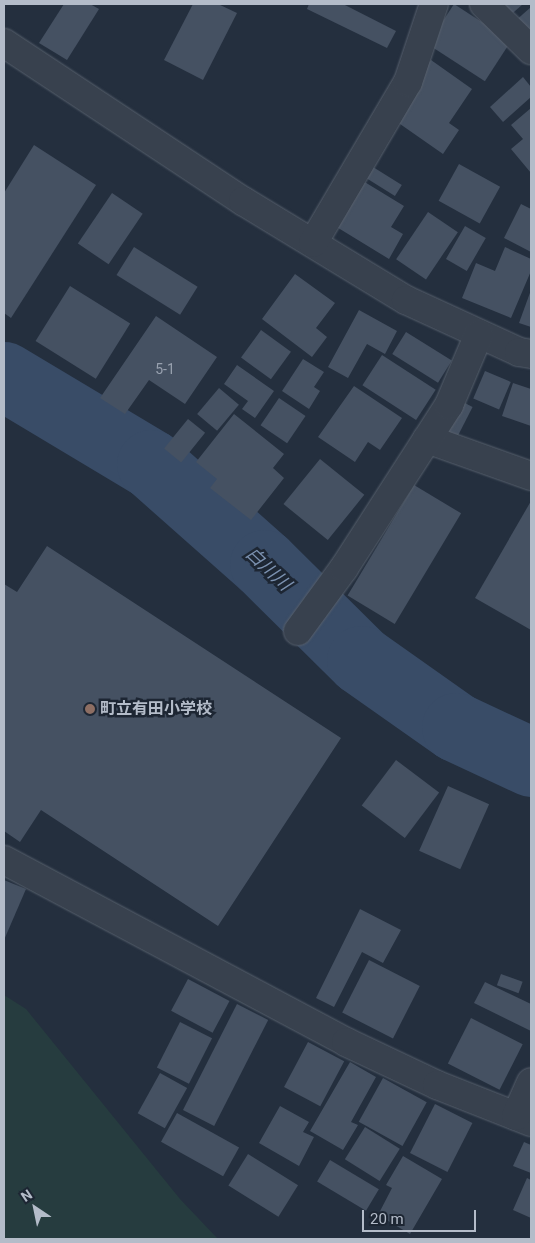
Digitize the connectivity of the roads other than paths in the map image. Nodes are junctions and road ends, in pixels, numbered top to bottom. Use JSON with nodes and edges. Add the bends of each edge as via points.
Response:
{"nodes":[{"id":1,"x":434,"y":4,"type":"edge"},
{"id":2,"x":484,"y":4,"type":"edge"},
{"id":3,"x":4,"y":43,"type":"edge"},
{"id":4,"x":531,"y":50,"type":"edge"},
{"id":5,"x":313,"y":243,"type":"junction"},
{"id":6,"x":479,"y":334,"type":"junction"},
{"id":7,"x":531,"y":354,"type":"edge"},
{"id":8,"x":427,"y":439,"type":"junction"},
{"id":9,"x":531,"y":476,"type":"edge"},
{"id":10,"x":298,"y":631,"type":"dead end"},
{"id":11,"x":4,"y":860,"type":"edge"},
{"id":12,"x":531,"y":1082,"type":"edge"},
{"id":13,"x":524,"y":1119,"type":"edge"}],
"edges":[{"from":1,"to":5,"type":"street","via":[[408,82]]},
{"from":2,"to":4,"type":"street"},
{"from":3,"to":5,"type":"street"},
{"from":5,"to":6,"type":"street","via":[[406,300]]},
{"from":6,"to":7,"type":"street"},
{"from":6,"to":8,"type":"street","via":[[450,405]]},
{"from":8,"to":9,"type":"street"},
{"from":8,"to":10,"type":"street","via":[[344,568]]},
{"from":11,"to":13,"type":"street","via":[[346,1042],[437,1085]]},
{"from":12,"to":13,"type":"street"}]}
